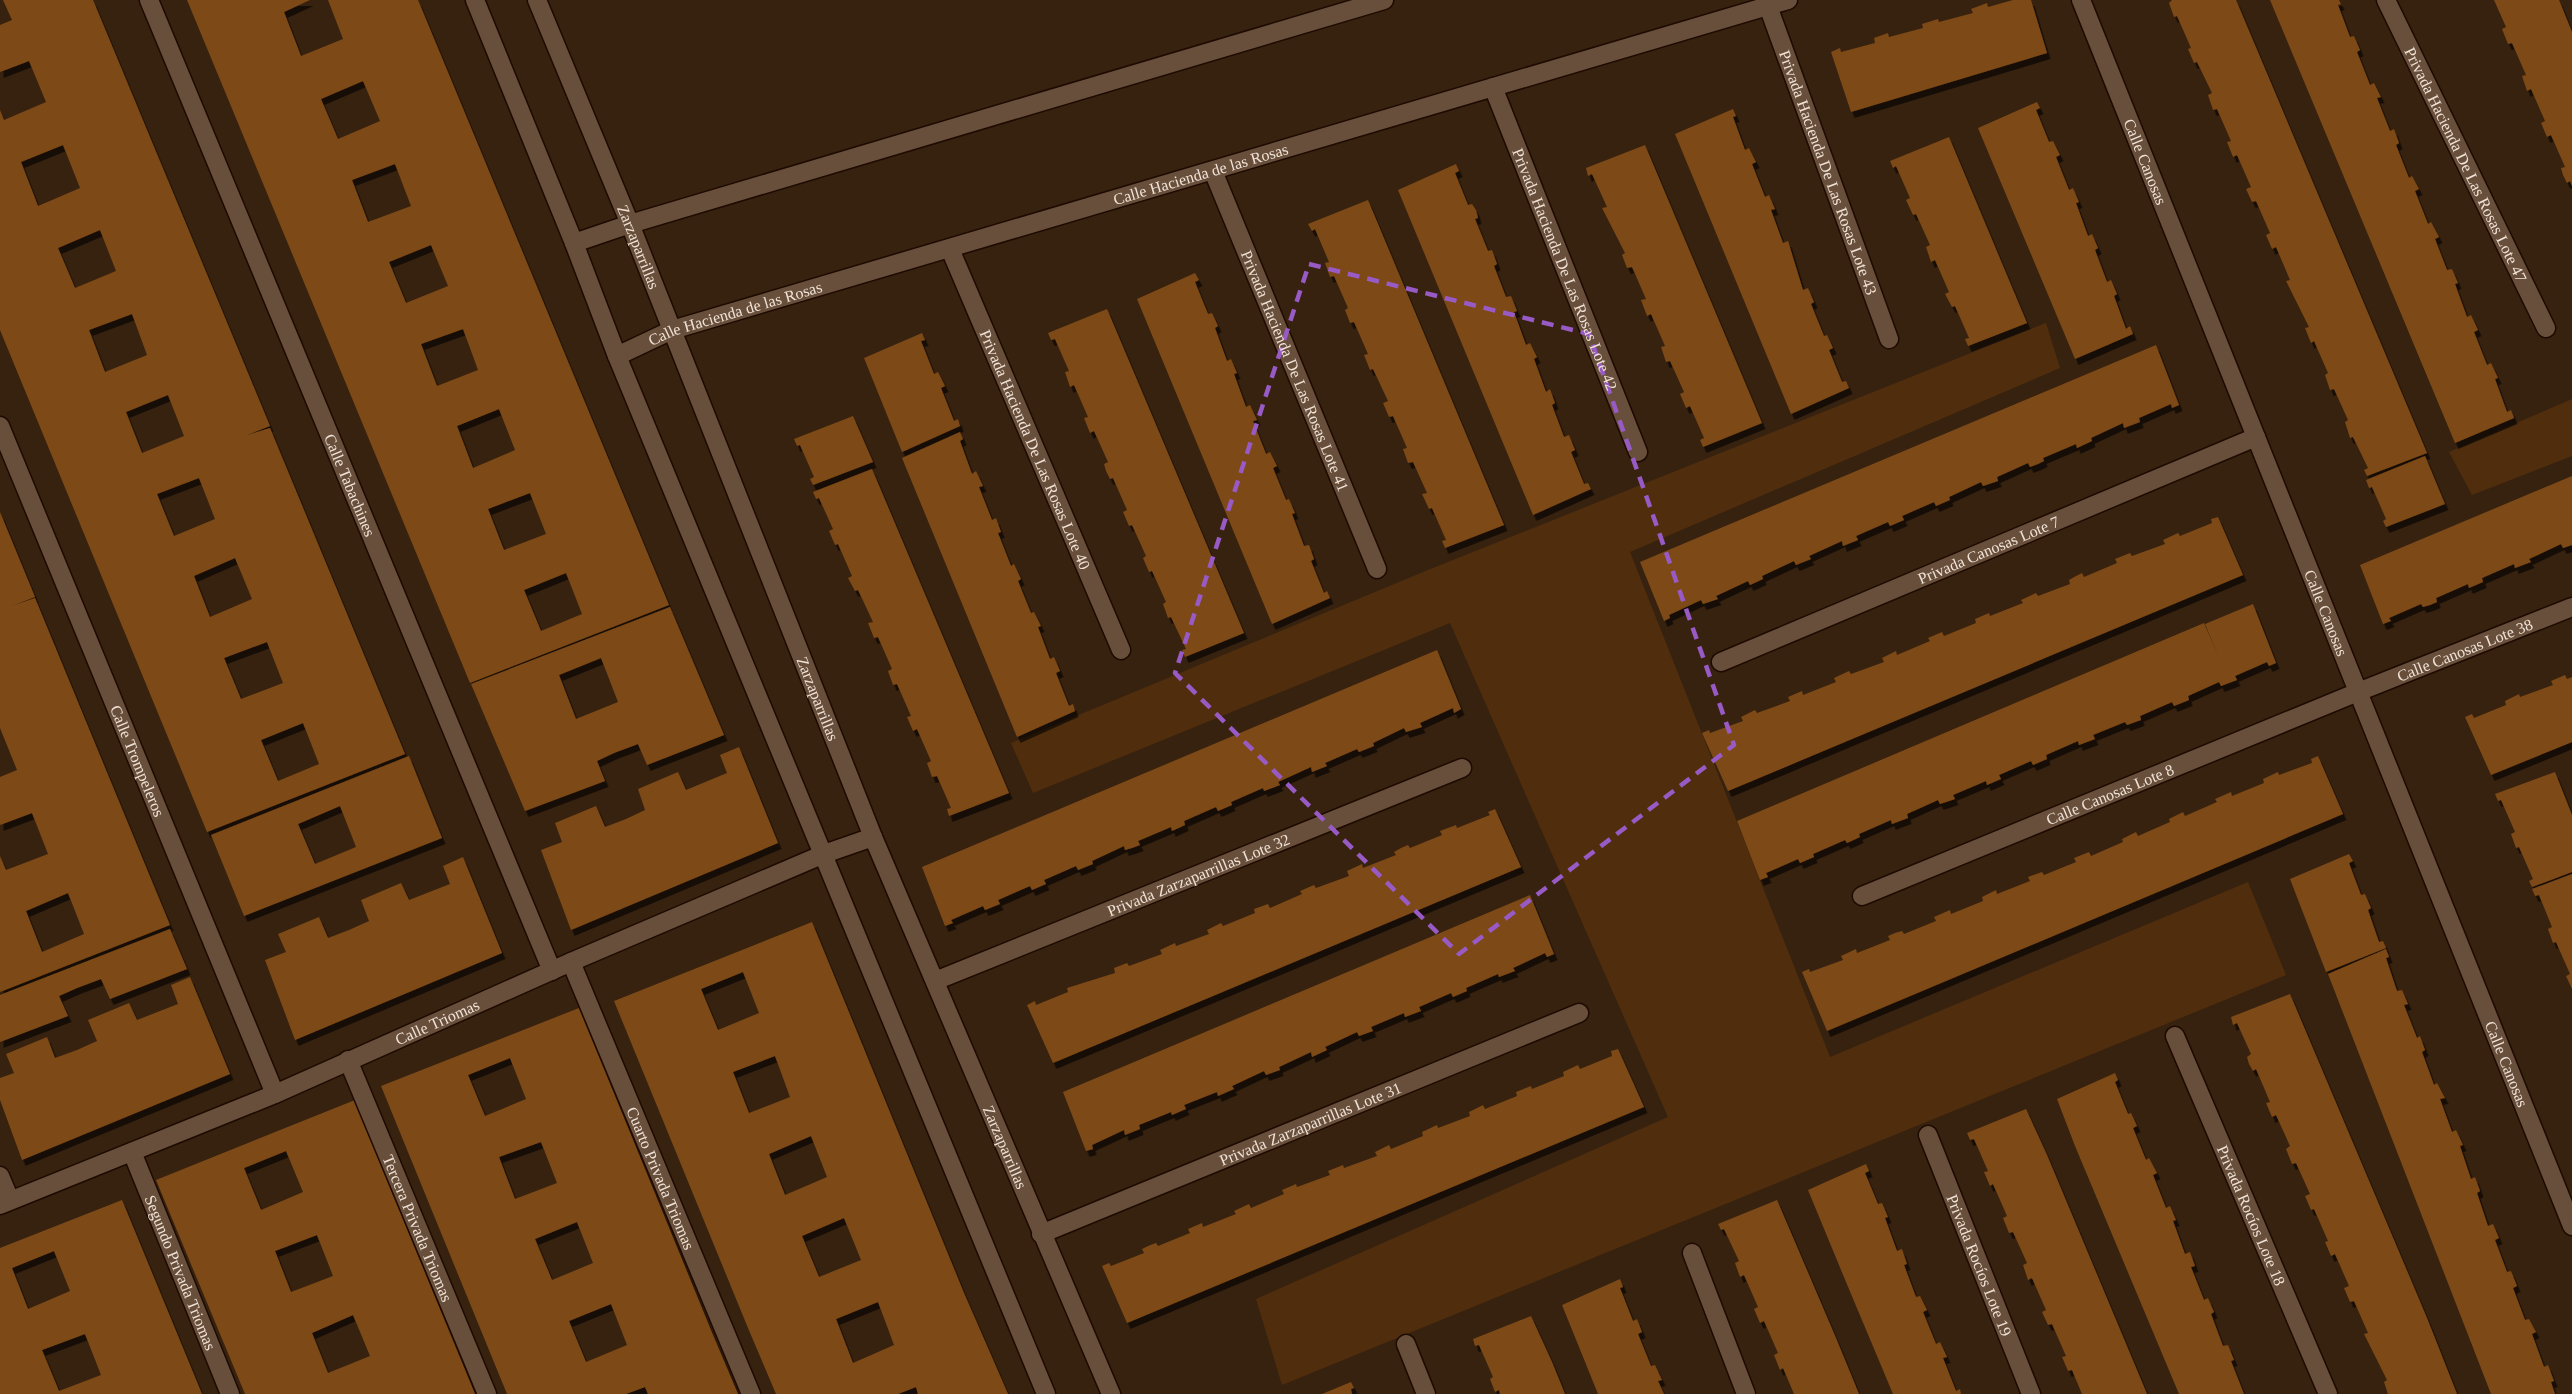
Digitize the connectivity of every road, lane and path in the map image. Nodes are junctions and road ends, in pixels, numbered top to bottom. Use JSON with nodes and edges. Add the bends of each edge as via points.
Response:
{"nodes":[{"id":1,"x":149,"y":0,"type":"edge"},
{"id":2,"x":474,"y":0,"type":"edge"},
{"id":3,"x":537,"y":0,"type":"edge"},
{"id":4,"x":1384,"y":0,"type":"edge"},
{"id":5,"x":1788,"y":0,"type":"edge"},
{"id":6,"x":2081,"y":0,"type":"edge"},
{"id":7,"x":2386,"y":0,"type":"edge"},
{"id":8,"x":1768,"y":6,"type":"junction"},
{"id":9,"x":1493,"y":87,"type":"junction"},
{"id":10,"x":1213,"y":171,"type":"junction"},
{"id":11,"x":630,"y":224,"type":"junction"},
{"id":12,"x":574,"y":243,"type":"junction"},
{"id":13,"x":950,"y":249,"type":"junction"},
{"id":14,"x":2546,"y":328,"type":"dead end"},
{"id":15,"x":672,"y":330,"type":"junction"},
{"id":16,"x":1889,"y":339,"type":"dead end"},
{"id":17,"x":617,"y":356,"type":"junction"},
{"id":18,"x":0,"y":426,"type":"edge"},
{"id":19,"x":2256,"y":437,"type":"junction"},
{"id":20,"x":1638,"y":452,"type":"dead end"},
{"id":21,"x":1377,"y":569,"type":"dead end"},
{"id":22,"x":2572,"y":607,"type":"edge"},
{"id":23,"x":1121,"y":650,"type":"dead end"},
{"id":24,"x":1721,"y":662,"type":"dead end"},
{"id":25,"x":2358,"y":692,"type":"junction"},
{"id":26,"x":1462,"y":768,"type":"dead end"},
{"id":27,"x":873,"y":837,"type":"junction"},
{"id":28,"x":824,"y":854,"type":"junction"},
{"id":29,"x":1862,"y":896,"type":"dead end"},
{"id":30,"x":571,"y":962,"type":"junction"},
{"id":31,"x":552,"y":971,"type":"junction"},
{"id":32,"x":935,"y":981,"type":"junction"},
{"id":33,"x":1579,"y":1013,"type":"dead end"},
{"id":34,"x":2175,"y":1036,"type":"dead end"},
{"id":35,"x":348,"y":1060,"type":"junction"},
{"id":36,"x":275,"y":1094,"type":"junction"},
{"id":37,"x":1928,"y":1135,"type":"dead end"},
{"id":38,"x":132,"y":1152,"type":"junction"},
{"id":39,"x":0,"y":1176,"type":"edge"},
{"id":40,"x":5,"y":1202,"type":"edge"},
{"id":41,"x":2572,"y":1226,"type":"edge"},
{"id":42,"x":1041,"y":1234,"type":"junction"},
{"id":43,"x":1692,"y":1253,"type":"dead end"},
{"id":44,"x":1406,"y":1344,"type":"dead end"},
{"id":45,"x":230,"y":1394,"type":"edge"},
{"id":46,"x":487,"y":1394,"type":"edge"},
{"id":47,"x":751,"y":1394,"type":"edge"},
{"id":48,"x":1046,"y":1394,"type":"edge"},
{"id":49,"x":1111,"y":1394,"type":"edge"},
{"id":50,"x":1426,"y":1394,"type":"edge"},
{"id":51,"x":1746,"y":1394,"type":"edge"},
{"id":52,"x":2031,"y":1394,"type":"edge"},
{"id":53,"x":2328,"y":1394,"type":"edge"}],
"edges":[{"from":1,"to":31,"type":"street","name":"Calle Tabachines"},
{"from":2,"to":12,"type":"street"},
{"from":3,"to":11,"type":"street","name":"Zarzaparrillas"},
{"from":4,"to":11,"type":"street"},
{"from":5,"to":8,"type":"street","name":"Calle Hacienda de las Rosas"},
{"from":6,"to":19,"type":"street","name":"Calle Canosas"},
{"from":7,"to":14,"type":"street","name":"Privada Hacienda De Las Rosas Lote 47"},
{"from":8,"to":9,"type":"street","name":"Calle Hacienda de las Rosas"},
{"from":8,"to":16,"type":"street","name":"Privada Hacienda De Las Rosas Lote 43"},
{"from":9,"to":10,"type":"street","name":"Calle Hacienda de las Rosas"},
{"from":9,"to":20,"type":"street","name":"Privada Hacienda De Las Rosas Lote 42"},
{"from":10,"to":13,"type":"street","name":"Calle Hacienda de las Rosas"},
{"from":10,"to":21,"type":"street","name":"Privada Hacienda De Las Rosas Lote 41"},
{"from":11,"to":12,"type":"street"},
{"from":11,"to":15,"type":"street","name":"Zarzaparrillas"},
{"from":12,"to":17,"type":"street"},
{"from":13,"to":15,"type":"street","name":"Calle Hacienda de las Rosas"},
{"from":13,"to":23,"type":"street","name":"Privada Hacienda De Las Rosas Lote 40"},
{"from":15,"to":17,"type":"street","name":"Calle Hacienda de las Rosas"},
{"from":15,"to":27,"type":"street","name":"Zarzaparrillas"},
{"from":17,"to":28,"type":"street"},
{"from":18,"to":36,"type":"street","name":"Calle Trompeleros"},
{"from":19,"to":24,"type":"street","name":"Privada Canosas Lote 7"},
{"from":19,"to":25,"type":"street","name":"Calle Canosas"},
{"from":22,"to":25,"type":"street","name":"Calle Canosas Lote 38"},
{"from":25,"to":29,"type":"street","name":"Calle Canosas Lote 8"},
{"from":25,"to":41,"type":"street","name":"Calle Canosas"},
{"from":26,"to":32,"type":"street","name":"Privada Zarzaparrillas Lote 32"},
{"from":27,"to":28,"type":"street","name":"Calle Triomas"},
{"from":27,"to":32,"type":"street","name":"Zarzaparrillas"},
{"from":28,"to":30,"type":"street","name":"Calle Triomas"},
{"from":28,"to":48,"type":"street"},
{"from":30,"to":31,"type":"street","name":"Calle Triomas"},
{"from":30,"to":47,"type":"street","name":"Cuarto Privada Triomas"},
{"from":31,"to":35,"type":"street","name":"Calle Triomas"},
{"from":32,"to":42,"type":"street","name":"Zarzaparrillas"},
{"from":33,"to":42,"type":"street","name":"Privada Zarzaparrillas Lote 31"},
{"from":34,"to":53,"type":"street","name":"Privada Rocíos Lote 18"},
{"from":35,"to":36,"type":"street","name":"Calle Triomas"},
{"from":35,"to":46,"type":"street","name":"Tercera Privada Triomas"},
{"from":36,"to":38,"type":"street","name":"Calle Triomas"},
{"from":37,"to":52,"type":"street","name":"Privada Rocíos Lote 19"},
{"from":38,"to":40,"type":"street","name":"Calle Triomas"},
{"from":38,"to":45,"type":"street","name":"Segundo Privada Triomas"},
{"from":39,"to":40,"type":"street"},
{"from":42,"to":49,"type":"street","name":"Zarzaparrillas"},
{"from":43,"to":51,"type":"street"},
{"from":44,"to":50,"type":"street"}]}
